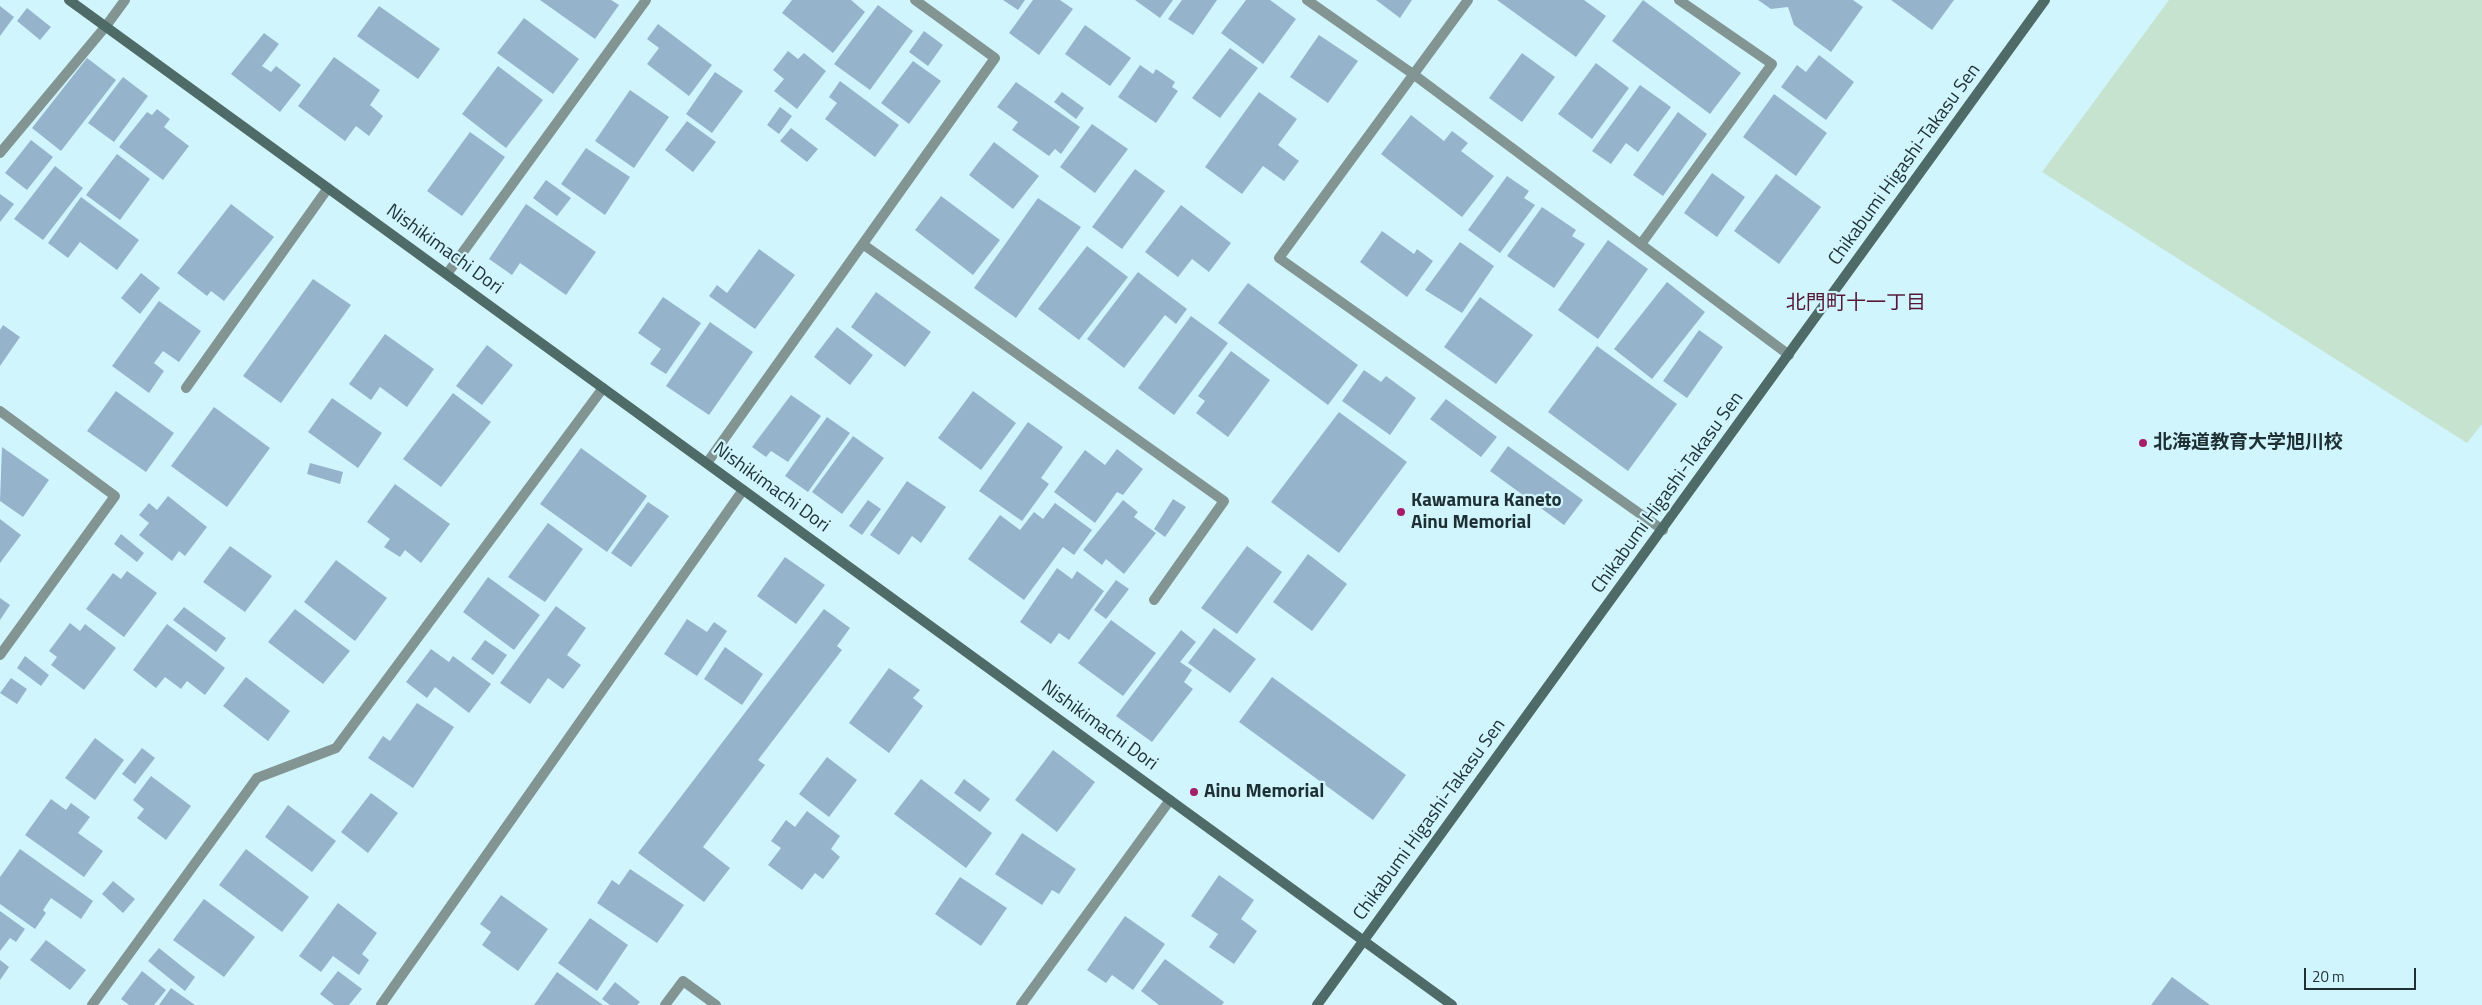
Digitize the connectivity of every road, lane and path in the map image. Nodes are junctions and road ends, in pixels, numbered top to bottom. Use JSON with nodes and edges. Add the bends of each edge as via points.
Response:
{"nodes":[{"id":1,"x":69,"y":0,"type":"edge"},
{"id":2,"x":125,"y":0,"type":"edge"},
{"id":3,"x":646,"y":0,"type":"edge"},
{"id":4,"x":916,"y":0,"type":"edge"},
{"id":5,"x":1307,"y":0,"type":"edge"},
{"id":6,"x":1468,"y":0,"type":"edge"},
{"id":7,"x":1679,"y":0,"type":"edge"},
{"id":8,"x":2045,"y":0,"type":"edge"},
{"id":9,"x":106,"y":26,"type":"junction"},
{"id":10,"x":1412,"y":74,"type":"junction"},
{"id":11,"x":0,"y":153,"type":"edge"},
{"id":12,"x":328,"y":188,"type":"junction"},
{"id":13,"x":1640,"y":244,"type":"junction"},
{"id":14,"x":864,"y":245,"type":"junction"},
{"id":15,"x":447,"y":274,"type":"junction"},
{"id":16,"x":1789,"y":355,"type":"junction"},
{"id":17,"x":186,"y":388,"type":"dead end"},
{"id":18,"x":603,"y":388,"type":"junction"},
{"id":19,"x":0,"y":412,"type":"edge"},
{"id":20,"x":707,"y":463,"type":"junction"},
{"id":21,"x":743,"y":490,"type":"junction"},
{"id":22,"x":1663,"y":530,"type":"junction"},
{"id":23,"x":1154,"y":600,"type":"dead end"},
{"id":24,"x":0,"y":655,"type":"edge"},
{"id":25,"x":1170,"y":800,"type":"junction"},
{"id":26,"x":1363,"y":940,"type":"junction"},
{"id":27,"x":92,"y":1005,"type":"edge"},
{"id":28,"x":381,"y":1005,"type":"edge"},
{"id":29,"x":666,"y":1005,"type":"edge"},
{"id":30,"x":716,"y":1005,"type":"edge"},
{"id":31,"x":1021,"y":1005,"type":"edge"},
{"id":32,"x":1317,"y":1005,"type":"edge"},
{"id":33,"x":1452,"y":1005,"type":"edge"}],
"edges":[{"from":1,"to":9,"type":"street","name":"Nishikimachi Dori"},
{"from":2,"to":9,"type":"street"},
{"from":3,"to":15,"type":"street"},
{"from":4,"to":14,"type":"street","via":[[995,58]]},
{"from":5,"to":10,"type":"street"},
{"from":6,"to":10,"type":"street"},
{"from":7,"to":13,"type":"street","via":[[1772,64]]},
{"from":8,"to":16,"type":"street","name":"Chikabumi Higashi-Takasu Sen"},
{"from":9,"to":11,"type":"street"},
{"from":9,"to":12,"type":"street","name":"Nishikimachi Dori"},
{"from":10,"to":13,"type":"street"},
{"from":10,"to":22,"type":"street","via":[[1279,258]]},
{"from":12,"to":15,"type":"street","name":"Nishikimachi Dori"},
{"from":12,"to":17,"type":"street"},
{"from":13,"to":16,"type":"street"},
{"from":14,"to":20,"type":"street"},
{"from":14,"to":23,"type":"street","via":[[1224,501]]},
{"from":15,"to":18,"type":"street","name":"Nishikimachi Dori"},
{"from":16,"to":22,"type":"street","name":"Chikabumi Higashi-Takasu Sen"},
{"from":18,"to":20,"type":"street","name":"Nishikimachi Dori"},
{"from":18,"to":27,"type":"street","via":[[336,748],[257,778]]},
{"from":19,"to":24,"type":"street","via":[[115,496]]},
{"from":20,"to":21,"type":"street","name":"Nishikimachi Dori"},
{"from":21,"to":25,"type":"street","name":"Nishikimachi Dori"},
{"from":21,"to":28,"type":"street"},
{"from":22,"to":26,"type":"street","name":"Chikabumi Higashi-Takasu Sen"},
{"from":25,"to":26,"type":"street","name":"Nishikimachi Dori"},
{"from":25,"to":31,"type":"street"},
{"from":26,"to":32,"type":"street","name":"Chikabumi Higashi-Takasu Sen"},
{"from":26,"to":33,"type":"street","name":"Nishikimachi Dori"},
{"from":29,"to":30,"type":"street","via":[[683,981]]}]}
